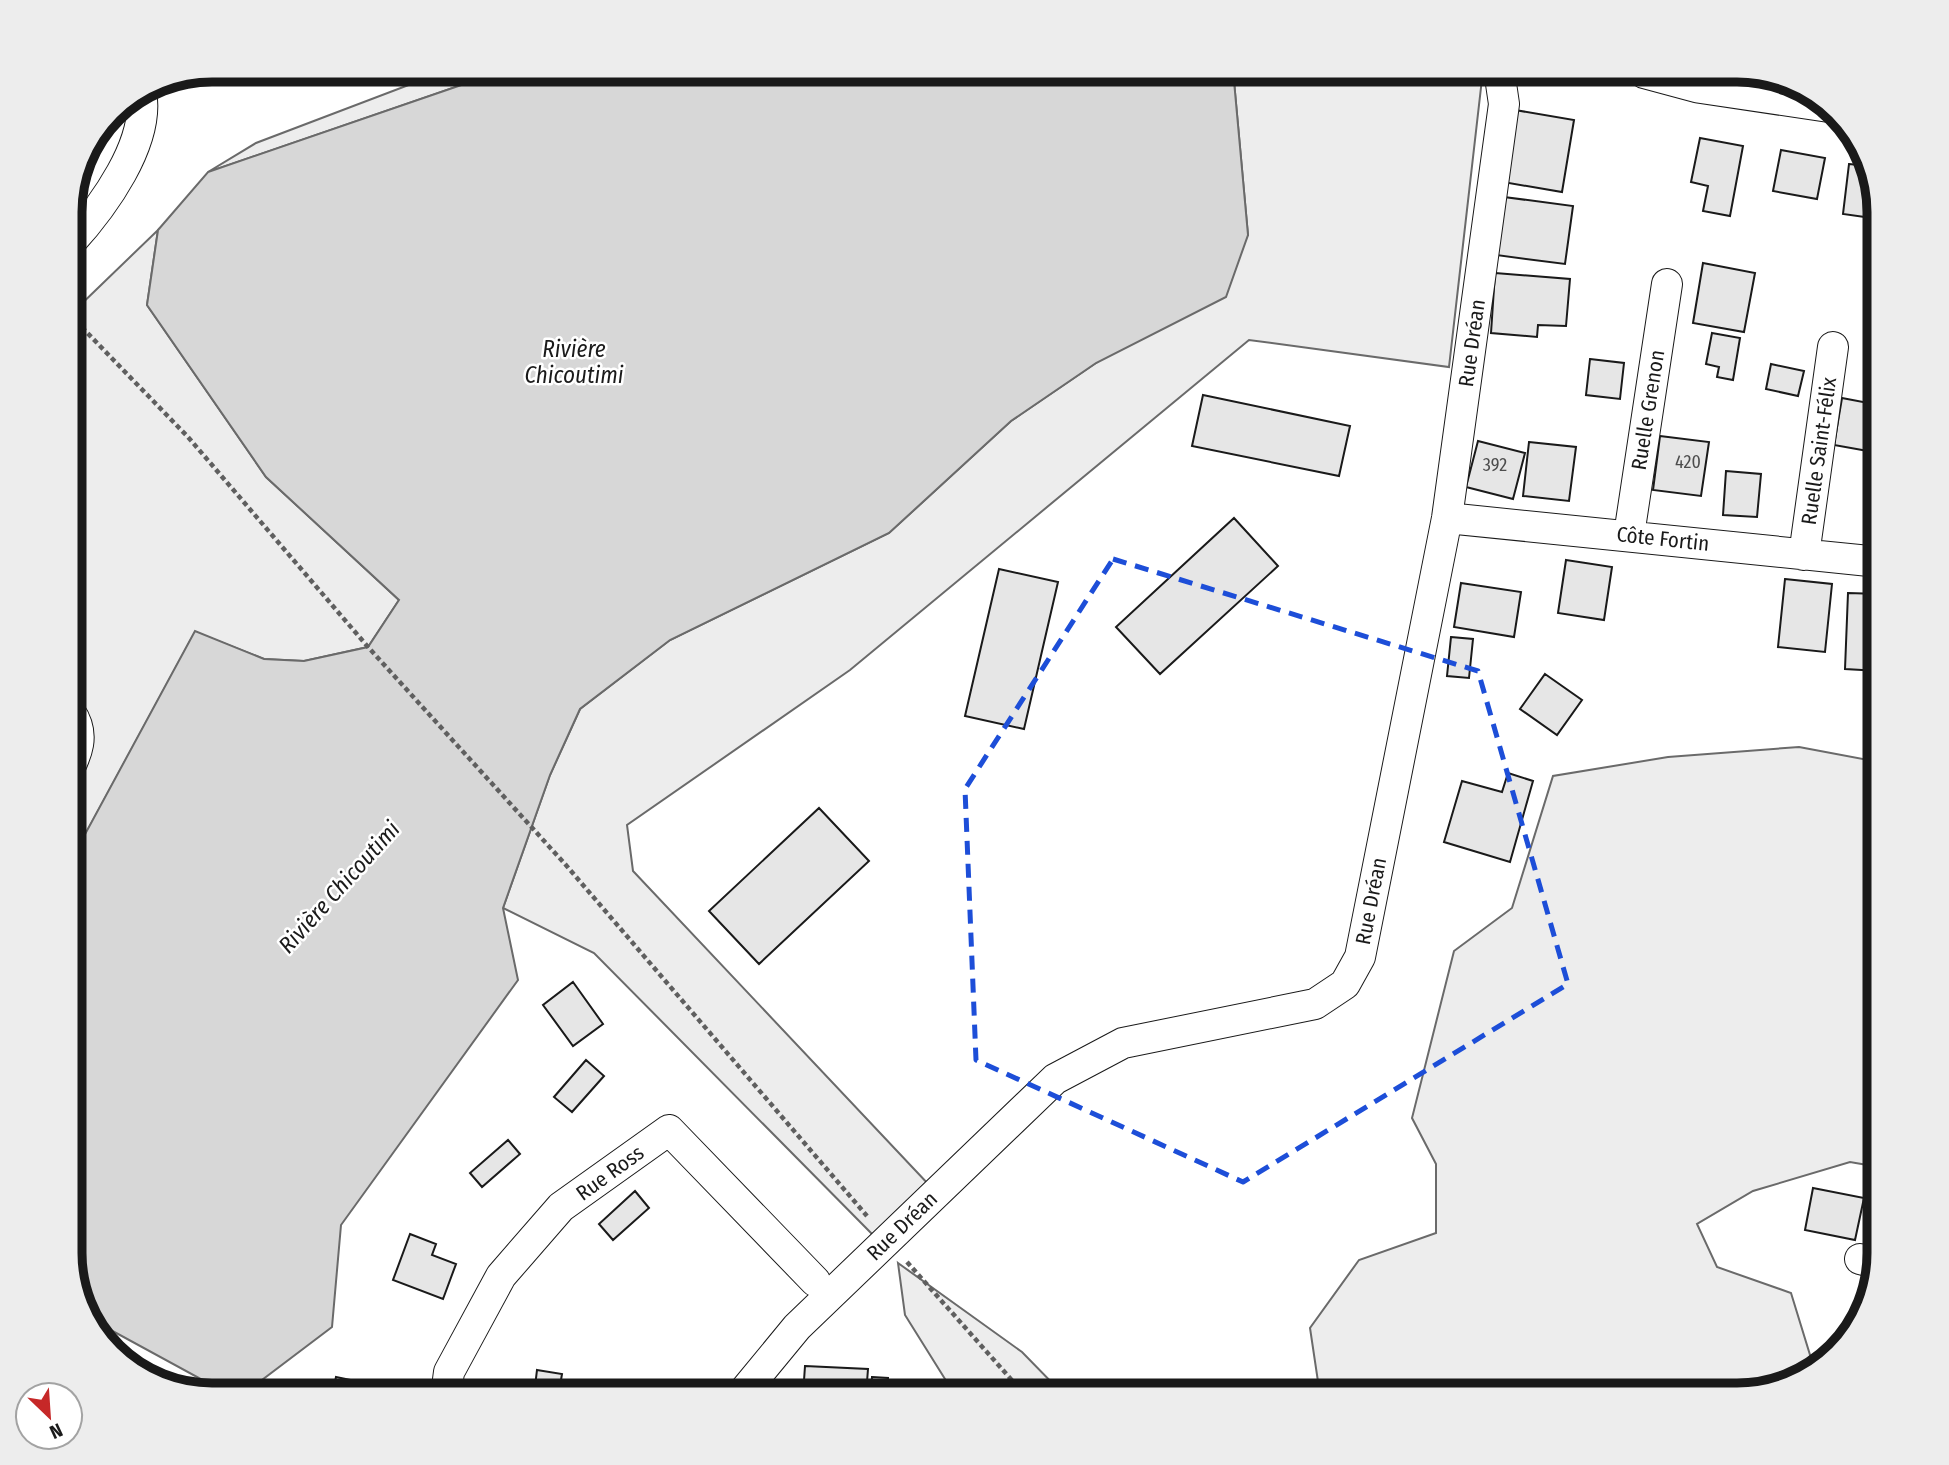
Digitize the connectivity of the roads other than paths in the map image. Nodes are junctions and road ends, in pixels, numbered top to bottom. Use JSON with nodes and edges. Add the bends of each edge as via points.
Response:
{"nodes":[{"id":1,"x":1501,"y":82,"type":"edge"},
{"id":2,"x":1691,"y":82,"type":"edge"},
{"id":3,"x":1800,"y":99,"type":"edge"},
{"id":4,"x":143,"y":102,"type":"edge"},
{"id":5,"x":83,"y":228,"type":"edge"},
{"id":6,"x":1667,"y":284,"type":"dead end"},
{"id":7,"x":1833,"y":348,"type":"dead end"},
{"id":8,"x":1447,"y":518,"type":"junction"},
{"id":9,"x":1629,"y":536,"type":"junction"},
{"id":10,"x":1804,"y":555,"type":"junction"},
{"id":11,"x":1867,"y":561,"type":"edge"},
{"id":12,"x":83,"y":718,"type":"edge"},
{"id":13,"x":83,"y":758,"type":"edge"},
{"id":14,"x":815,"y":1281,"type":"dead end"},
{"id":15,"x":448,"y":1383,"type":"edge"},
{"id":16,"x":751,"y":1383,"type":"edge"}],
"edges":[{"from":1,"to":8,"type":"street","name":"Rue Dréan","via":[[1504,104]]},
{"from":2,"to":3,"type":"street"},
{"from":4,"to":5,"type":"street","via":[[131,153],[100,209]]},
{"from":6,"to":9,"type":"street","name":"Ruelle Grenon"},
{"from":7,"to":10,"type":"street","name":"Ruelle Saint-Félix"},
{"from":8,"to":9,"type":"street","name":"Côte Fortin"},
{"from":8,"to":16,"type":"street","name":"Rue Dréan","via":[[1360,957],[1345,984],[1315,1004],[1123,1043],[1055,1079],[797,1328]]},
{"from":9,"to":10,"type":"street","name":"Côte Fortin"},
{"from":10,"to":11,"type":"street","name":"Côte Fortin"},
{"from":12,"to":13,"type":"lane"},
{"from":14,"to":15,"type":"street","name":"Rue Ross","via":[[669,1130],[561,1207],[501,1276],[449,1372]]}]}
